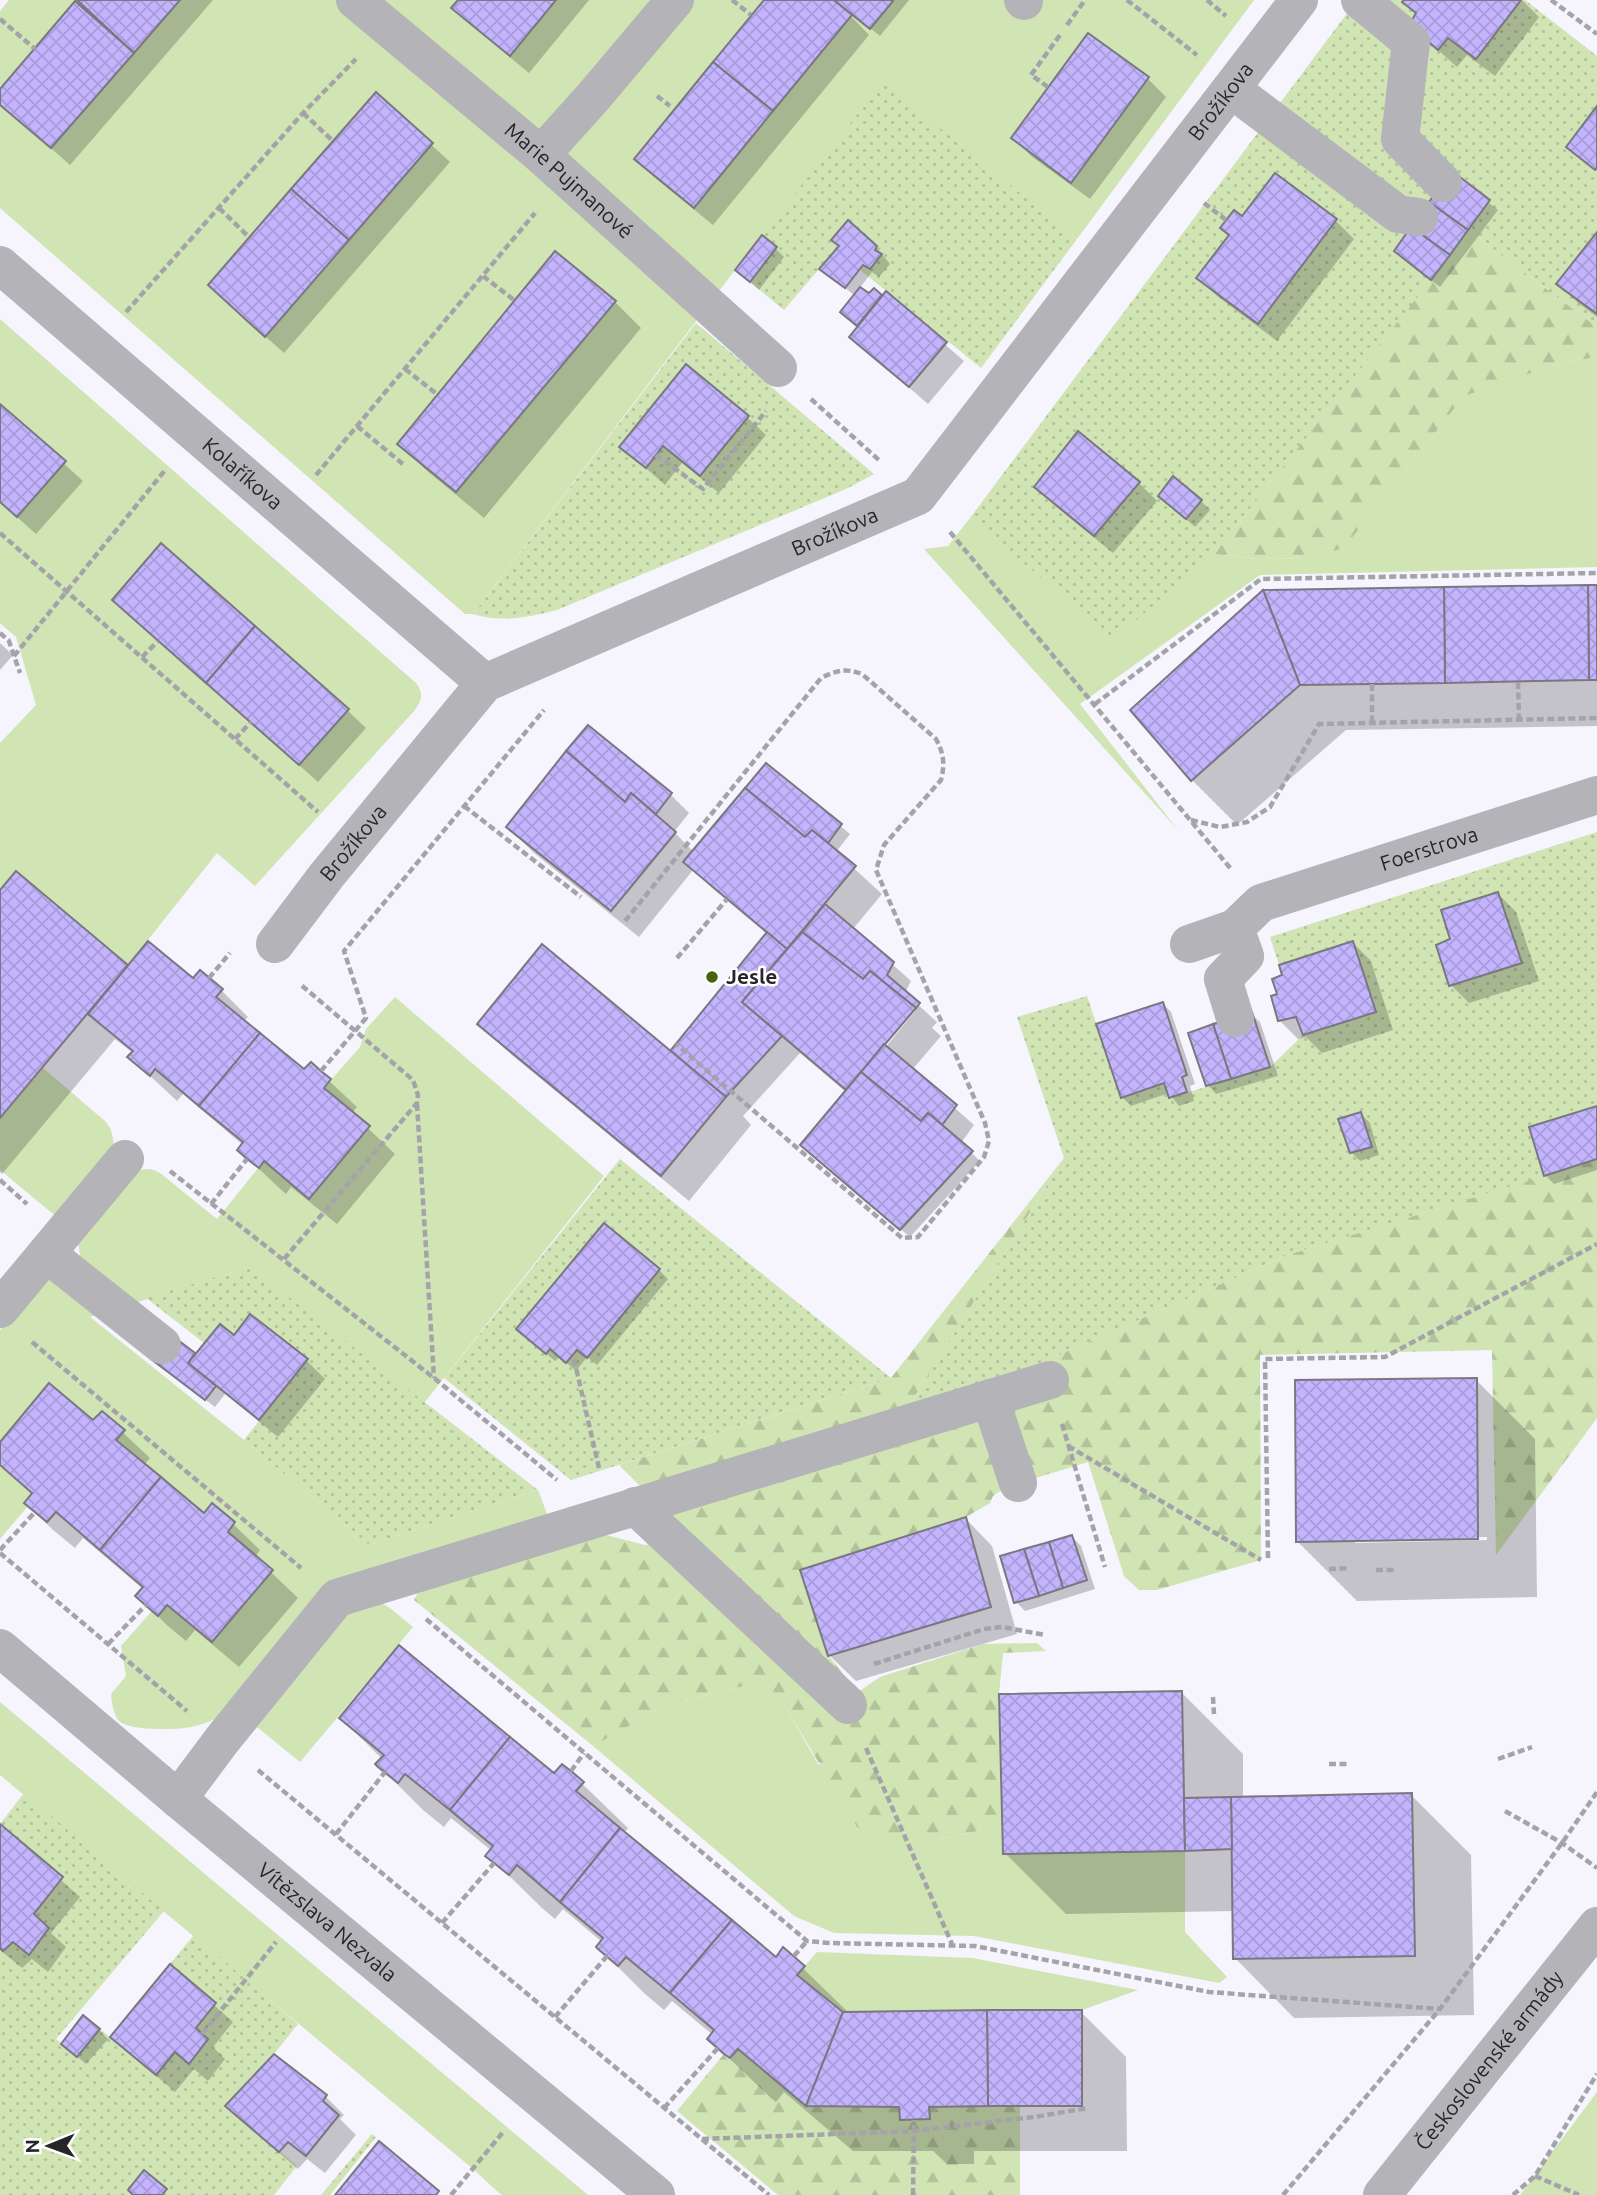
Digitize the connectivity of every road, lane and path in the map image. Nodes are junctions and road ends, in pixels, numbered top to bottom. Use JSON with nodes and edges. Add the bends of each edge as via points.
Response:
{"nodes":[{"id":1,"x":355,"y":0,"type":"edge"},
{"id":2,"x":675,"y":0,"type":"edge"},
{"id":3,"x":732,"y":0,"type":"edge"},
{"id":4,"x":1086,"y":0,"type":"edge"},
{"id":5,"x":1127,"y":0,"type":"edge"},
{"id":6,"x":1207,"y":0,"type":"edge"},
{"id":7,"x":1299,"y":0,"type":"edge"},
{"id":8,"x":1360,"y":0,"type":"edge"},
{"id":9,"x":1551,"y":0,"type":"edge"},
{"id":10,"x":751,"y":15,"type":"dead end"},
{"id":11,"x":0,"y":19,"type":"edge"},
{"id":12,"x":1232,"y":21,"type":"dead end"},
{"id":13,"x":387,"y":27,"type":"junction"},
{"id":14,"x":1597,"y":34,"type":"edge"},
{"id":15,"x":35,"y":49,"type":"dead end"},
{"id":16,"x":1201,"y":58,"type":"dead end"},
{"id":17,"x":1048,"y":87,"type":"dead end"},
{"id":18,"x":1231,"y":89,"type":"junction"},
{"id":19,"x":303,"y":113,"type":"junction"},
{"id":20,"x":333,"y":141,"type":"dead end"},
{"id":21,"x":553,"y":166,"type":"junction"},
{"id":22,"x":1443,"y":183,"type":"dead end"},
{"id":23,"x":1194,"y":196,"type":"dead end"},
{"id":24,"x":219,"y":208,"type":"junction"},
{"id":25,"x":1226,"y":220,"type":"dead end"},
{"id":26,"x":1408,"y":221,"type":"dead end"},
{"id":27,"x":249,"y":237,"type":"dead end"},
{"id":28,"x":0,"y":265,"type":"edge"},
{"id":29,"x":483,"y":276,"type":"junction"},
{"id":30,"x":514,"y":300,"type":"dead end"},
{"id":31,"x":126,"y":313,"type":"dead end"},
{"id":32,"x":405,"y":369,"type":"junction"},
{"id":33,"x":784,"y":374,"type":"junction"},
{"id":34,"x":438,"y":395,"type":"dead end"},
{"id":35,"x":357,"y":426,"type":"junction"},
{"id":36,"x":656,"y":455,"type":"dead end"},
{"id":37,"x":174,"y":459,"type":"dead end"},
{"id":38,"x":404,"y":465,"type":"dead end"},
{"id":39,"x":885,"y":465,"type":"dead end"},
{"id":40,"x":314,"y":476,"type":"dead end"},
{"id":41,"x":918,"y":496,"type":"junction"},
{"id":42,"x":0,"y":533,"type":"edge"},
{"id":43,"x":1597,"y":573,"type":"edge"},
{"id":44,"x":66,"y":591,"type":"junction"},
{"id":45,"x":0,"y":633,"type":"edge"},
{"id":46,"x":158,"y":641,"type":"dead end"},
{"id":47,"x":14,"y":656,"type":"junction"},
{"id":48,"x":142,"y":657,"type":"junction"},
{"id":49,"x":20,"y":673,"type":"dead end"},
{"id":50,"x":1518,"y":681,"type":"dead end"},
{"id":51,"x":485,"y":683,"type":"junction"},
{"id":52,"x":1371,"y":684,"type":"dead end"},
{"id":53,"x":1095,"y":704,"type":"junction"},
{"id":54,"x":1597,"y":718,"type":"edge"},
{"id":55,"x":1519,"y":719,"type":"junction"},
{"id":56,"x":251,"y":722,"type":"dead end"},
{"id":57,"x":1372,"y":723,"type":"junction"},
{"id":58,"x":235,"y":739,"type":"junction"},
{"id":59,"x":1597,"y":795,"type":"edge"},
{"id":60,"x":464,"y":806,"type":"dead end"},
{"id":61,"x":327,"y":820,"type":"dead end"},
{"id":62,"x":1190,"y":820,"type":"junction"},
{"id":63,"x":581,"y":897,"type":"dead end"},
{"id":64,"x":727,"y":898,"type":"dead end"},
{"id":65,"x":1250,"y":914,"type":"junction"},
{"id":66,"x":625,"y":921,"type":"dead end"},
{"id":67,"x":275,"y":944,"type":"dead end"},
{"id":68,"x":1189,"y":944,"type":"dead end"},
{"id":69,"x":677,"y":958,"type":"dead end"},
{"id":70,"x":294,"y":978,"type":"dead end"},
{"id":71,"x":366,"y":1018,"type":"dead end"},
{"id":72,"x":1235,"y":1018,"type":"dead end"},
{"id":73,"x":354,"y":1030,"type":"junction"},
{"id":74,"x":676,"y":1044,"type":"dead end"},
{"id":75,"x":321,"y":1071,"type":"dead end"},
{"id":76,"x":417,"y":1103,"type":"junction"},
{"id":77,"x":125,"y":1159,"type":"dead end"},
{"id":78,"x":247,"y":1159,"type":"dead end"},
{"id":79,"x":168,"y":1169,"type":"dead end"},
{"id":80,"x":211,"y":1204,"type":"junction"},
{"id":81,"x":1597,"y":1244,"type":"edge"},
{"id":82,"x":47,"y":1254,"type":"junction"},
{"id":83,"x":284,"y":1259,"type":"junction"},
{"id":84,"x":0,"y":1310,"type":"edge"},
{"id":85,"x":32,"y":1342,"type":"dead end"},
{"id":86,"x":162,"y":1345,"type":"dead end"},
{"id":87,"x":574,"y":1359,"type":"dead end"},
{"id":88,"x":434,"y":1378,"type":"junction"},
{"id":89,"x":1050,"y":1380,"type":"joint"},
{"id":90,"x":990,"y":1398,"type":"junction"},
{"id":91,"x":118,"y":1414,"type":"junction"},
{"id":92,"x":113,"y":1419,"type":"dead end"},
{"id":93,"x":1068,"y":1446,"type":"junction"},
{"id":94,"x":1018,"y":1483,"type":"dead end"},
{"id":95,"x":229,"y":1508,"type":"junction"},
{"id":96,"x":36,"y":1512,"type":"dead end"},
{"id":97,"x":615,"y":1512,"type":"junction"},
{"id":98,"x":224,"y":1513,"type":"dead end"},
{"id":99,"x":0,"y":1552,"type":"edge"},
{"id":100,"x":1268,"y":1558,"type":"dead end"},
{"id":101,"x":1261,"y":1560,"type":"dead end"},
{"id":102,"x":1105,"y":1567,"type":"dead end"},
{"id":103,"x":1350,"y":1568,"type":"dead end"},
{"id":104,"x":1329,"y":1569,"type":"dead end"},
{"id":105,"x":1376,"y":1570,"type":"dead end"},
{"id":106,"x":1397,"y":1570,"type":"dead end"},
{"id":107,"x":384,"y":1585,"type":"junction"},
{"id":108,"x":337,"y":1598,"type":"junction"},
{"id":109,"x":146,"y":1605,"type":"dead end"},
{"id":110,"x":1045,"y":1634,"type":"dead end"},
{"id":111,"x":108,"y":1644,"type":"junction"},
{"id":112,"x":0,"y":1648,"type":"edge"},
{"id":113,"x":14,"y":1676,"type":"edge"},
{"id":114,"x":835,"y":1693,"type":"junction"},
{"id":115,"x":1213,"y":1697,"type":"dead end"},
{"id":116,"x":1213,"y":1714,"type":"dead end"},
{"id":117,"x":222,"y":1740,"type":"junction"},
{"id":118,"x":1532,"y":1747,"type":"dead end"},
{"id":119,"x":584,"y":1753,"type":"junction"},
{"id":120,"x":1498,"y":1759,"type":"dead end"},
{"id":121,"x":1329,"y":1764,"type":"dead end"},
{"id":122,"x":1347,"y":1764,"type":"dead end"},
{"id":123,"x":571,"y":1771,"type":"dead end"},
{"id":124,"x":385,"y":1772,"type":"dead end"},
{"id":125,"x":1597,"y":1792,"type":"edge"},
{"id":126,"x":178,"y":1799,"type":"junction"},
{"id":127,"x":1505,"y":1811,"type":"dead end"},
{"id":128,"x":336,"y":1834,"type":"junction"},
{"id":129,"x":1563,"y":1843,"type":"junction"},
{"id":130,"x":494,"y":1863,"type":"dead end"},
{"id":131,"x":1597,"y":1868,"type":"edge"},
{"id":132,"x":442,"y":1923,"type":"junction"},
{"id":133,"x":1597,"y":1926,"type":"edge"},
{"id":134,"x":277,"y":1940,"type":"dead end"},
{"id":135,"x":807,"y":1941,"type":"junction"},
{"id":136,"x":952,"y":1944,"type":"junction"},
{"id":137,"x":607,"y":1956,"type":"dead end"},
{"id":138,"x":794,"y":1956,"type":"dead end"},
{"id":139,"x":1440,"y":2009,"type":"junction"},
{"id":140,"x":555,"y":2017,"type":"junction"},
{"id":141,"x":202,"y":2034,"type":"dead end"},
{"id":142,"x":718,"y":2048,"type":"dead end"},
{"id":143,"x":1597,"y":2074,"type":"edge"},
{"id":144,"x":664,"y":2108,"type":"junction"},
{"id":145,"x":1088,"y":2108,"type":"dead end"},
{"id":146,"x":914,"y":2120,"type":"dead end"},
{"id":147,"x":506,"y":2129,"type":"dead end"},
{"id":148,"x":914,"y":2131,"type":"junction"},
{"id":149,"x":702,"y":2139,"type":"junction"},
{"id":150,"x":1535,"y":2176,"type":"junction"},
{"id":151,"x":451,"y":2195,"type":"edge"},
{"id":152,"x":656,"y":2195,"type":"edge"},
{"id":153,"x":769,"y":2195,"type":"edge"},
{"id":154,"x":912,"y":2195,"type":"edge"},
{"id":155,"x":1283,"y":2195,"type":"edge"},
{"id":156,"x":1382,"y":2195,"type":"edge"},
{"id":157,"x":1513,"y":2195,"type":"edge"},
{"id":158,"x":1579,"y":2195,"type":"edge"}],
"edges":[{"from":1,"to":13,"type":"street","name":"Marie Pujmanové"},
{"from":2,"to":21,"type":"street","via":[[594,96]]},
{"from":3,"to":10,"type":"path"},
{"from":4,"to":17,"type":"path","via":[[1031,75]]},
{"from":5,"to":16,"type":"path"},
{"from":6,"to":12,"type":"path"},
{"from":7,"to":18,"type":"street","name":"Brožíkova"},
{"from":8,"to":22,"type":"street","via":[[1411,42],[1400,139]]},
{"from":9,"to":14,"type":"path"},
{"from":11,"to":15,"type":"path"},
{"from":13,"to":19,"type":"path"},
{"from":13,"to":21,"type":"street","name":"Marie Pujmanové"},
{"from":18,"to":26,"type":"street"},
{"from":18,"to":41,"type":"street","name":"Brožíkova"},
{"from":19,"to":20,"type":"path"},
{"from":19,"to":24,"type":"path"},
{"from":21,"to":29,"type":"path"},
{"from":21,"to":33,"type":"street","name":"Marie Pujmanové"},
{"from":23,"to":25,"type":"path"},
{"from":24,"to":27,"type":"path"},
{"from":24,"to":31,"type":"path"},
{"from":28,"to":51,"type":"street","name":"Kolaříkova"},
{"from":29,"to":30,"type":"path"},
{"from":29,"to":32,"type":"path"},
{"from":32,"to":34,"type":"path"},
{"from":32,"to":35,"type":"path"},
{"from":33,"to":36,"type":"path","via":[[703,489]]},
{"from":33,"to":39,"type":"path"},
{"from":35,"to":38,"type":"path"},
{"from":35,"to":40,"type":"path"},
{"from":37,"to":44,"type":"path"},
{"from":41,"to":51,"type":"street","name":"Brožíkova"},
{"from":41,"to":53,"type":"path"},
{"from":42,"to":44,"type":"path"},
{"from":43,"to":53,"type":"path","via":[[1261,579]]},
{"from":44,"to":47,"type":"path"},
{"from":44,"to":48,"type":"path"},
{"from":45,"to":47,"type":"path","via":[[9,641]]},
{"from":46,"to":48,"type":"path"},
{"from":47,"to":49,"type":"path"},
{"from":48,"to":58,"type":"path"},
{"from":50,"to":55,"type":"path"},
{"from":51,"to":67,"type":"street","name":"Brožíkova"},
{"from":52,"to":57,"type":"path"},
{"from":53,"to":62,"type":"path"},
{"from":54,"to":55,"type":"path"},
{"from":55,"to":57,"type":"path"},
{"from":56,"to":58,"type":"path"},
{"from":57,"to":62,"type":"path","via":[[1319,724],[1270,807],[1247,822],[1220,827]]},
{"from":58,"to":61,"type":"path"},
{"from":59,"to":65,"type":"street","name":"Foerstrova"},
{"from":60,"to":63,"type":"path"},
{"from":62,"to":65,"type":"path","via":[[1241,881]]},
{"from":64,"to":69,"type":"path"},
{"from":65,"to":68,"type":"street","name":"Foerstrova"},
{"from":65,"to":72,"type":"street","via":[[1245,956],[1223,979]]},
{"from":66,"to":74,"type":"path","via":[[821,678],[848,669],[862,674],[936,739],[943,752],[941,780],[884,845],[876,870],[989,1141],[985,1157],[918,1237],[902,1238]]},
{"from":70,"to":73,"type":"path"},
{"from":71,"to":73,"type":"path"},
{"from":73,"to":75,"type":"path"},
{"from":73,"to":76,"type":"path","via":[[413,1080]]},
{"from":76,"to":83,"type":"path"},
{"from":76,"to":88,"type":"path"},
{"from":77,"to":82,"type":"street"},
{"from":78,"to":80,"type":"path"},
{"from":79,"to":80,"type":"path"},
{"from":80,"to":83,"type":"path"},
{"from":81,"to":100,"type":"path","via":[[1385,1357],[1265,1359]]},
{"from":82,"to":84,"type":"street"},
{"from":82,"to":86,"type":"street"},
{"from":83,"to":88,"type":"path"},
{"from":85,"to":91,"type":"path"},
{"from":87,"to":97,"type":"path"},
{"from":88,"to":97,"type":"path"},
{"from":89,"to":90,"type":"street"},
{"from":89,"to":93,"type":"path"},
{"from":90,"to":94,"type":"street"},
{"from":90,"to":97,"type":"street"},
{"from":91,"to":92,"type":"path"},
{"from":91,"to":95,"type":"path"},
{"from":93,"to":101,"type":"path"},
{"from":93,"to":102,"type":"path"},
{"from":95,"to":98,"type":"path"},
{"from":95,"to":108,"type":"path"},
{"from":96,"to":99,"type":"path"},
{"from":97,"to":107,"type":"street"},
{"from":97,"to":114,"type":"street"},
{"from":99,"to":111,"type":"path"},
{"from":103,"to":104,"type":"path"},
{"from":105,"to":106,"type":"path"},
{"from":107,"to":108,"type":"street"},
{"from":107,"to":119,"type":"path"},
{"from":108,"to":117,"type":"street"},
{"from":109,"to":111,"type":"path"},
{"from":110,"to":114,"type":"path","via":[[984,1629]]},
{"from":111,"to":117,"type":"path"},
{"from":112,"to":113,"type":"street","name":"Vítězslava Nezvala"},
{"from":113,"to":126,"type":"street","name":"Vítězslava Nezvala"},
{"from":114,"to":136,"type":"path"},
{"from":115,"to":116,"type":"path"},
{"from":117,"to":126,"type":"street"},
{"from":117,"to":128,"type":"path"},
{"from":118,"to":120,"type":"path"},
{"from":119,"to":123,"type":"path"},
{"from":119,"to":135,"type":"path"},
{"from":121,"to":122,"type":"path"},
{"from":124,"to":128,"type":"path"},
{"from":125,"to":129,"type":"path"},
{"from":126,"to":152,"type":"street","name":"Vítězslava Nezvala"},
{"from":127,"to":129,"type":"path"},
{"from":128,"to":132,"type":"path"},
{"from":129,"to":131,"type":"path"},
{"from":129,"to":139,"type":"path"},
{"from":130,"to":132,"type":"path"},
{"from":132,"to":140,"type":"path"},
{"from":133,"to":156,"type":"street","name":"Československé armády"},
{"from":134,"to":141,"type":"path"},
{"from":135,"to":136,"type":"path"},
{"from":135,"to":138,"type":"path"},
{"from":136,"to":139,"type":"path","via":[[1209,1992]]},
{"from":137,"to":140,"type":"path"},
{"from":139,"to":155,"type":"path"},
{"from":140,"to":144,"type":"path"},
{"from":142,"to":144,"type":"path"},
{"from":143,"to":150,"type":"path"},
{"from":144,"to":149,"type":"path"},
{"from":145,"to":148,"type":"path"},
{"from":146,"to":148,"type":"path"},
{"from":147,"to":151,"type":"path"},
{"from":148,"to":149,"type":"path"},
{"from":148,"to":154,"type":"path"},
{"from":149,"to":153,"type":"path"},
{"from":150,"to":157,"type":"path"},
{"from":150,"to":158,"type":"path"}]}
